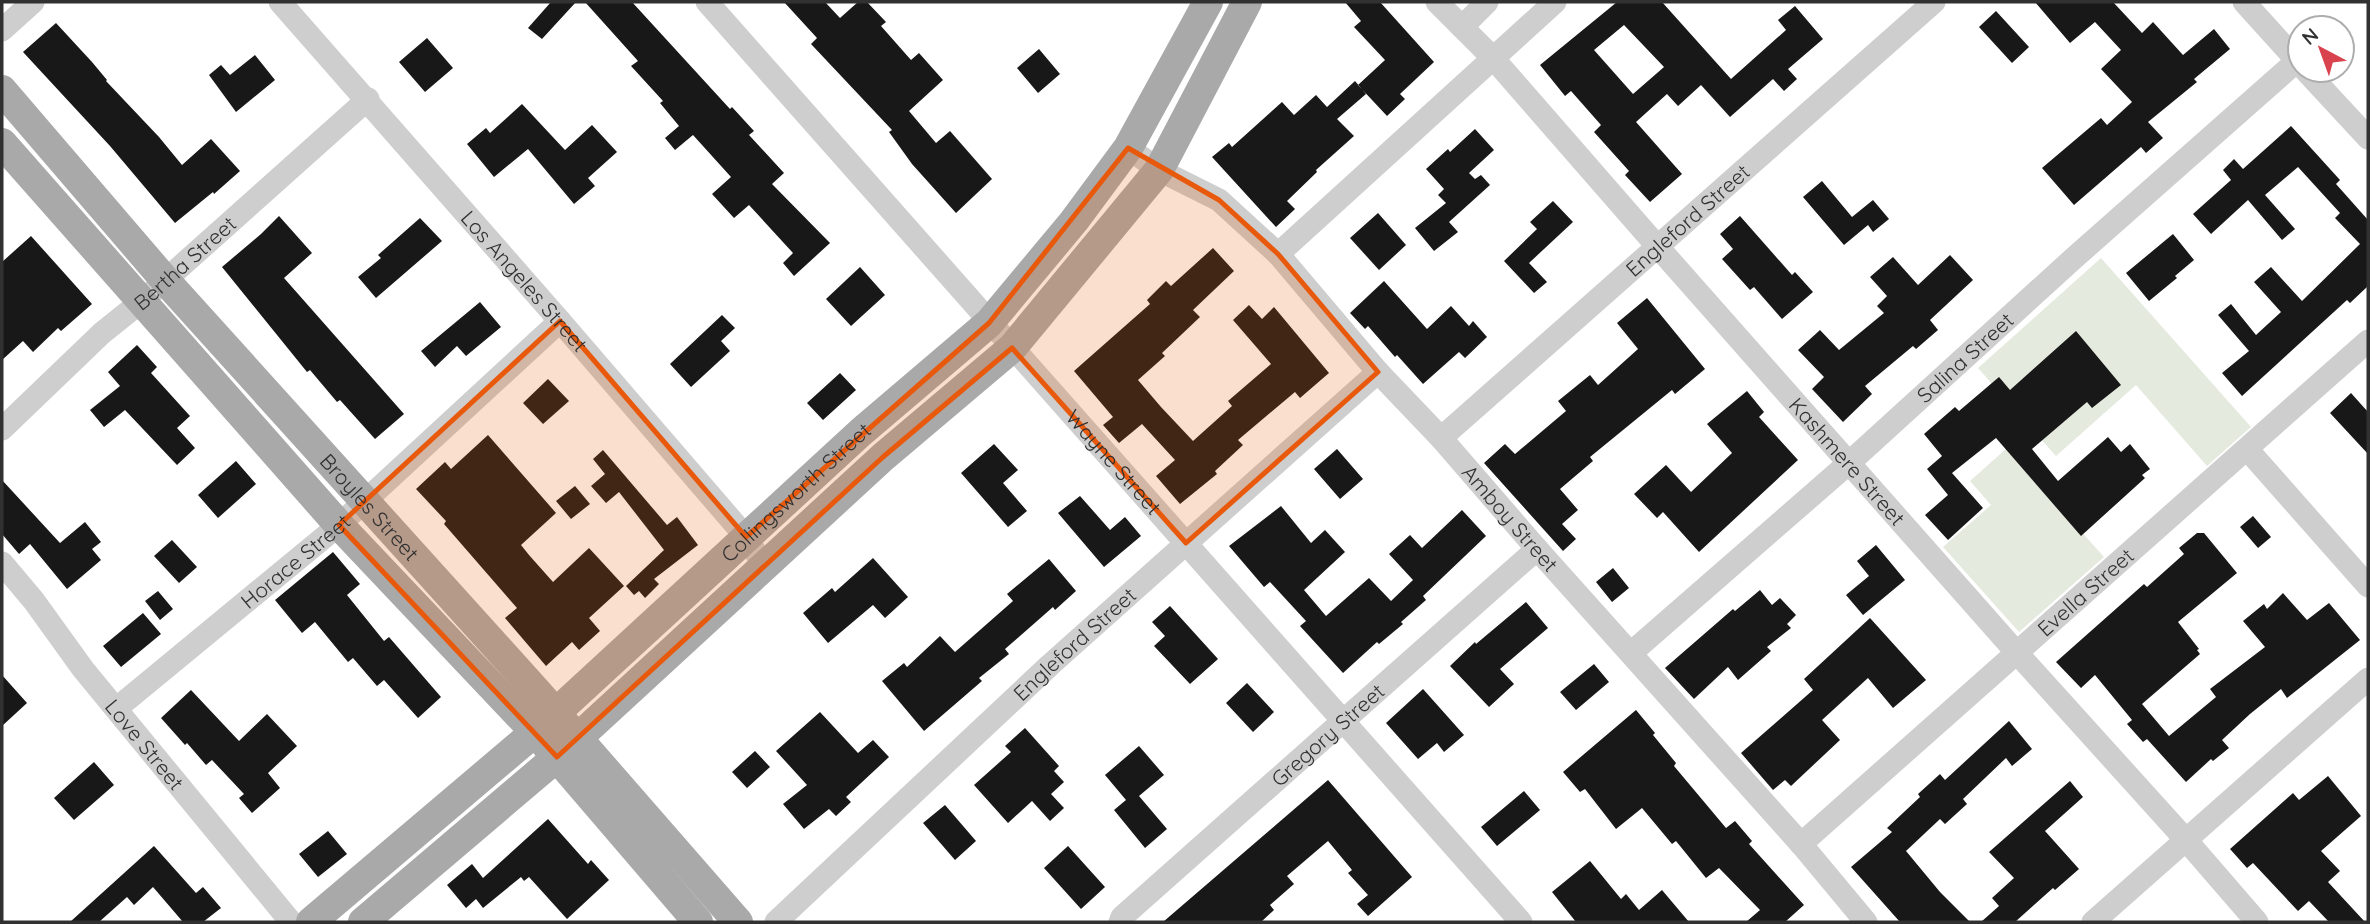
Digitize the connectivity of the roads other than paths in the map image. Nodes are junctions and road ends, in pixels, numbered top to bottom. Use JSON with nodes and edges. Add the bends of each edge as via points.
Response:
{"nodes":[{"id":1,"x":33,"y":2,"type":"edge"},
{"id":2,"x":280,"y":2,"type":"edge"},
{"id":3,"x":708,"y":2,"type":"edge"},
{"id":4,"x":1208,"y":2,"type":"edge"},
{"id":5,"x":1247,"y":2,"type":"edge"},
{"id":6,"x":1437,"y":2,"type":"edge"},
{"id":7,"x":1486,"y":2,"type":"edge"},
{"id":8,"x":1555,"y":2,"type":"edge"},
{"id":9,"x":1934,"y":2,"type":"edge"},
{"id":10,"x":2244,"y":2,"type":"edge"},
{"id":11,"x":1462,"y":27,"type":"junction"},
{"id":12,"x":2,"y":30,"type":"edge"},
{"id":13,"x":2286,"y":48,"type":"edge"},
{"id":14,"x":1493,"y":58,"type":"junction"},
{"id":15,"x":2286,"y":78,"type":"edge"},
{"id":16,"x":2318,"y":84,"type":"edge"},
{"id":17,"x":2,"y":90,"type":"edge"},
{"id":18,"x":368,"y":99,"type":"junction"},
{"id":19,"x":2368,"y":138,"type":"edge"},
{"id":20,"x":2,"y":144,"type":"edge"},
{"id":21,"x":1128,"y":148,"type":"junction"},
{"id":22,"x":1159,"y":170,"type":"junction"},
{"id":23,"x":1657,"y":246,"type":"junction"},
{"id":24,"x":1278,"y":254,"type":"junction"},
{"id":25,"x":165,"y":280,"type":"junction"},
{"id":26,"x":142,"y":301,"type":"junction"},
{"id":27,"x":561,"y":321,"type":"junction"},
{"id":28,"x":989,"y":323,"type":"junction"},
{"id":29,"x":2368,"y":341,"type":"edge"},
{"id":30,"x":1012,"y":348,"type":"junction"},
{"id":31,"x":1378,"y":372,"type":"junction"},
{"id":32,"x":2,"y":429,"type":"edge"},
{"id":33,"x":1441,"y":438,"type":"junction"},
{"id":34,"x":2247,"y":449,"type":"junction"},
{"id":35,"x":1850,"y":463,"type":"junction"},
{"id":36,"x":366,"y":501,"type":"junction"},
{"id":37,"x":340,"y":525,"type":"junction"},
{"id":38,"x":746,"y":537,"type":"junction"},
{"id":39,"x":1186,"y":542,"type":"junction"},
{"id":40,"x":1537,"y":549,"type":"junction"},
{"id":41,"x":2,"y":564,"type":"edge"},
{"id":42,"x":764,"y":566,"type":"junction"},
{"id":43,"x":2368,"y":586,"type":"edge"},
{"id":44,"x":1630,"y":653,"type":"junction"},
{"id":45,"x":2017,"y":653,"type":"junction"},
{"id":46,"x":2368,"y":679,"type":"edge"},
{"id":47,"x":117,"y":708,"type":"junction"},
{"id":48,"x":1342,"y":720,"type":"junction"},
{"id":49,"x":545,"y":722,"type":"junction"},
{"id":50,"x":567,"y":748,"type":"junction"},
{"id":51,"x":2186,"y":840,"type":"junction"},
{"id":52,"x":1801,"y":844,"type":"junction"},
{"id":53,"x":291,"y":922,"type":"edge"},
{"id":54,"x":311,"y":922,"type":"edge"},
{"id":55,"x":363,"y":922,"type":"edge"},
{"id":56,"x":698,"y":922,"type":"edge"},
{"id":57,"x":738,"y":922,"type":"edge"},
{"id":58,"x":776,"y":922,"type":"edge"},
{"id":59,"x":1120,"y":922,"type":"edge"},
{"id":60,"x":1521,"y":922,"type":"edge"},
{"id":61,"x":1867,"y":922,"type":"edge"},
{"id":62,"x":2093,"y":922,"type":"edge"},
{"id":63,"x":2257,"y":922,"type":"edge"}],
"edges":[{"from":1,"to":12,"type":"street"},
{"from":2,"to":18,"type":"street","name":"Los Angeles Street"},
{"from":3,"to":28,"type":"street","name":"Wayne Street"},
{"from":4,"to":21,"type":"main road","name":"Collingsworth Street"},
{"from":5,"to":22,"type":"main road","name":"Collingsworth Street"},
{"from":6,"to":11,"type":"street","name":"Kashmere Street"},
{"from":7,"to":11,"type":"street"},
{"from":8,"to":14,"type":"street"},
{"from":9,"to":23,"type":"street","name":"Engleford Street"},
{"from":10,"to":13,"type":"street"},
{"from":11,"to":14,"type":"street","name":"Kashmere Street"},
{"from":14,"to":23,"type":"street","name":"Kashmere Street"},
{"from":14,"to":24,"type":"street"},
{"from":15,"to":35,"type":"street","name":"Salina Street","via":[[2074,258]]},
{"from":16,"to":19,"type":"street"},
{"from":17,"to":25,"type":"main road","name":"Broyles Street"},
{"from":18,"to":25,"type":"street","name":"Bertha Street"},
{"from":18,"to":27,"type":"street","name":"Los Angeles Street"},
{"from":20,"to":26,"type":"main road","name":"Broyles Street"},
{"from":21,"to":22,"type":"street","name":"Amboy Street"},
{"from":21,"to":28,"type":"main road","name":"Collingsworth Street"},
{"from":22,"to":24,"type":"street","name":"Amboy Street","via":[[1219,200]]},
{"from":22,"to":30,"type":"main road","name":"Collingsworth Street"},
{"from":23,"to":33,"type":"street","name":"Engleford Street"},
{"from":23,"to":35,"type":"street","name":"Kashmere Street"},
{"from":24,"to":31,"type":"street","name":"Amboy Street"},
{"from":25,"to":26,"type":"street","name":"Bertha Street"},
{"from":25,"to":36,"type":"main road","name":"Broyles Street"},
{"from":26,"to":32,"type":"street","name":"Bertha Street"},
{"from":26,"to":37,"type":"main road","name":"Broyles Street"},
{"from":27,"to":36,"type":"street","name":"Horace Street"},
{"from":27,"to":38,"type":"street","name":"Los Angeles Street"},
{"from":28,"to":30,"type":"street","name":"Wayne Street"},
{"from":28,"to":38,"type":"main road","name":"Collingsworth Street"},
{"from":29,"to":34,"type":"street","name":"Evella Street"},
{"from":30,"to":39,"type":"street","name":"Wayne Street"},
{"from":30,"to":42,"type":"main road","name":"Collingsworth Street"},
{"from":31,"to":33,"type":"street","name":"Amboy Street"},
{"from":31,"to":39,"type":"street","name":"Engleford Street"},
{"from":33,"to":40,"type":"street","name":"Amboy Street"},
{"from":34,"to":43,"type":"street"},
{"from":34,"to":45,"type":"street","name":"Evella Street"},
{"from":35,"to":44,"type":"street","name":"Salina Street"},
{"from":35,"to":45,"type":"street","name":"Kashmere Street"},
{"from":36,"to":37,"type":"street","name":"Horace Street"},
{"from":36,"to":49,"type":"main road","name":"Broyles Street"},
{"from":37,"to":47,"type":"street","name":"Horace Street"},
{"from":37,"to":49,"type":"main road","name":"Broyles Street"},
{"from":38,"to":42,"type":"street","name":"Los Angeles Street"},
{"from":38,"to":49,"type":"main road","name":"Collingsworth Street"},
{"from":39,"to":48,"type":"street","name":"Wayne Street"},
{"from":39,"to":58,"type":"street","name":"Engleford Street"},
{"from":40,"to":44,"type":"street","name":"Amboy Street"},
{"from":40,"to":48,"type":"street","name":"Gregory Street"},
{"from":41,"to":47,"type":"street","name":"Love Street"},
{"from":42,"to":50,"type":"main road","name":"Collingsworth Street"},
{"from":44,"to":52,"type":"street","name":"Amboy Street"},
{"from":45,"to":51,"type":"street","name":"Kashmere Street"},
{"from":45,"to":52,"type":"street","name":"Evella Street"},
{"from":46,"to":51,"type":"street"},
{"from":47,"to":53,"type":"street","name":"Love Street"},
{"from":48,"to":59,"type":"street","name":"Gregory Street"},
{"from":48,"to":60,"type":"street","name":"Wayne Street"},
{"from":49,"to":50,"type":"main road","name":"Broyles Street"},
{"from":49,"to":54,"type":"main road","name":"Collingsworth Street"},
{"from":50,"to":55,"type":"main road","name":"Collingsworth Street"},
{"from":50,"to":56,"type":"main road","name":"Broyles Street"},
{"from":50,"to":57,"type":"main road","name":"Broyles Street"},
{"from":51,"to":62,"type":"street"},
{"from":51,"to":63,"type":"street","name":"Kashmere Street"},
{"from":52,"to":61,"type":"street","name":"Amboy Street"}]}
